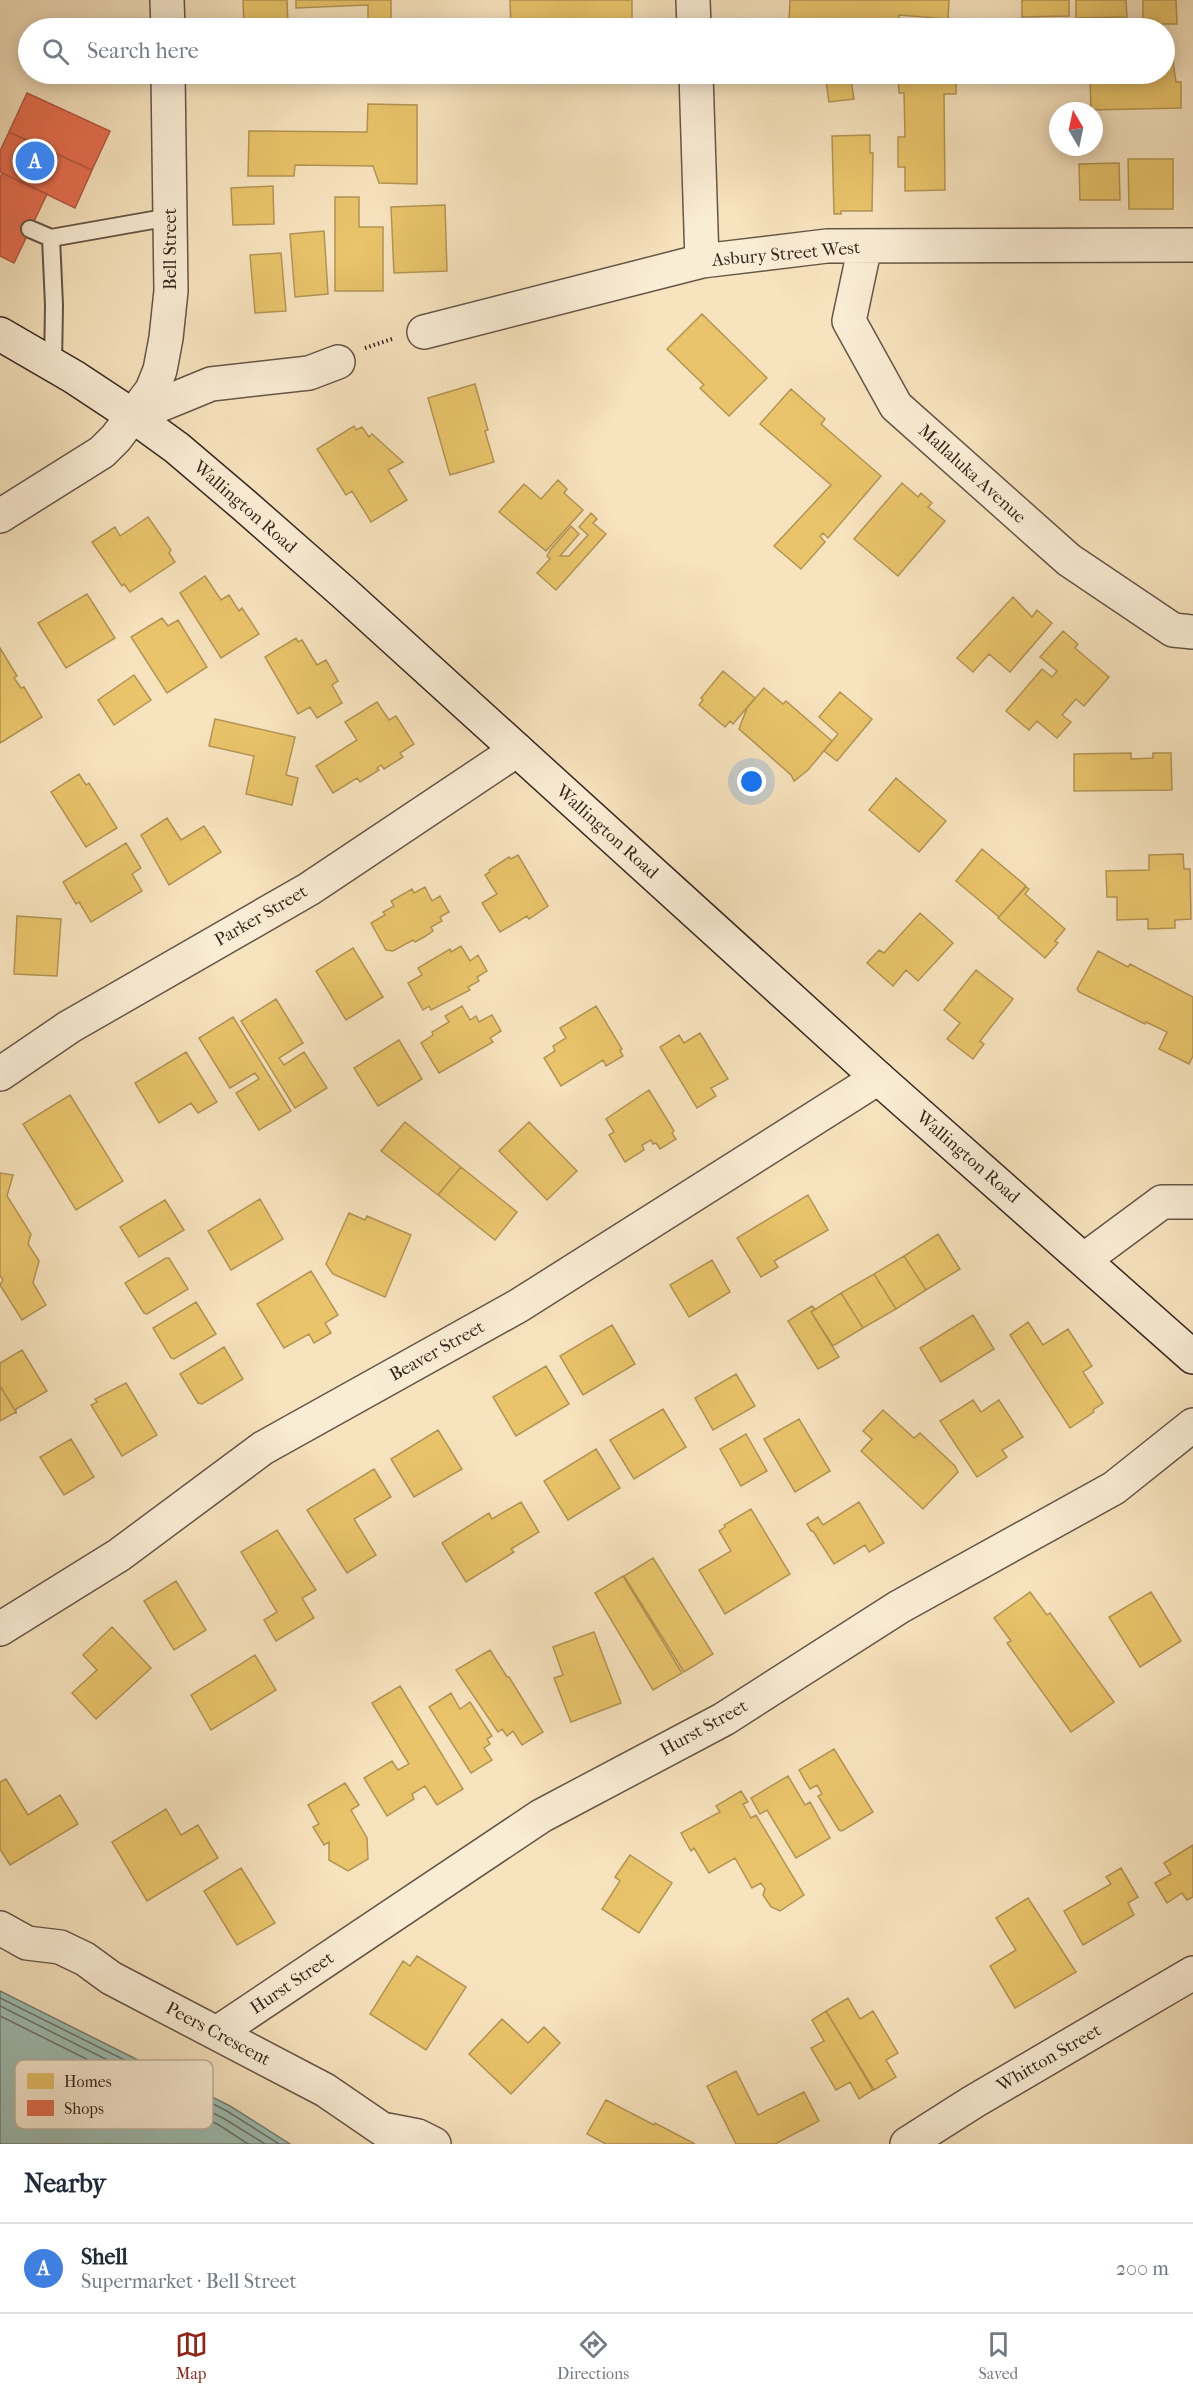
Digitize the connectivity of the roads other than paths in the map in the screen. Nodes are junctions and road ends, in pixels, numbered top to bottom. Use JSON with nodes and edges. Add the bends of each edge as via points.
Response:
{"nodes":[{"id":1,"x":167,"y":0,"type":"edge"},
{"id":2,"x":693,"y":0,"type":"edge"},
{"id":3,"x":168,"y":18,"type":"edge"},
{"id":4,"x":694,"y":18,"type":"edge"},
{"id":5,"x":168,"y":84,"type":"edge"},
{"id":6,"x":696,"y":84,"type":"edge"},
{"id":7,"x":170,"y":217,"type":"junction"},
{"id":8,"x":30,"y":229,"type":"dead end"},
{"id":9,"x":51,"y":238,"type":"junction"},
{"id":10,"x":1193,"y":245,"type":"edge"},
{"id":11,"x":865,"y":246,"type":"junction"},
{"id":12,"x":702,"y":261,"type":"junction"},
{"id":13,"x":424,"y":332,"type":"road end"},
{"id":14,"x":0,"y":334,"type":"edge"},
{"id":15,"x":338,"y":362,"type":"road end"},
{"id":16,"x":53,"y":365,"type":"junction"},
{"id":17,"x":132,"y":416,"type":"junction"},
{"id":18,"x":0,"y":516,"type":"edge"},
{"id":19,"x":1193,"y":632,"type":"edge"},
{"id":20,"x":517,"y":750,"type":"junction"},
{"id":21,"x":0,"y":1074,"type":"edge"},
{"id":22,"x":878,"y":1078,"type":"junction"},
{"id":23,"x":1193,"y":1202,"type":"edge"},
{"id":24,"x":1085,"y":1259,"type":"junction"},
{"id":25,"x":1193,"y":1357,"type":"edge"},
{"id":26,"x":1193,"y":1425,"type":"edge"},
{"id":27,"x":0,"y":1629,"type":"edge"},
{"id":28,"x":0,"y":1928,"type":"edge"},
{"id":29,"x":1193,"y":1973,"type":"edge"},
{"id":30,"x":217,"y":2033,"type":"junction"},
{"id":31,"x":434,"y":2144,"type":"edge"},
{"id":32,"x":907,"y":2144,"type":"edge"}],
"edges":[{"from":1,"to":3,"type":"street"},
{"from":2,"to":4,"type":"street"},
{"from":5,"to":7,"type":"street","name":"Bell Street"},
{"from":6,"to":12,"type":"street"},
{"from":7,"to":9,"type":"lane"},
{"from":7,"to":17,"type":"street","name":"Bell Street","via":[[171,291],[160,370],[152,390]]},
{"from":8,"to":9,"type":"lane"},
{"from":9,"to":16,"type":"lane"},
{"from":10,"to":11,"type":"street","name":"Asbury Street West"},
{"from":11,"to":12,"type":"street","name":"Asbury Street West","via":[[827,246]]},
{"from":11,"to":19,"type":"street","name":"Mallaluka Avenue","via":[[849,321],[896,406],[1068,560],[1173,630]]},
{"from":12,"to":13,"type":"street","name":"Asbury Street West"},
{"from":14,"to":16,"type":"street","name":"Wallington Road"},
{"from":15,"to":17,"type":"street","via":[[309,373],[211,384]]},
{"from":16,"to":17,"type":"street","name":"Wallington Road"},
{"from":17,"to":18,"type":"street","name":"Bell Street","via":[[102,452]]},
{"from":17,"to":20,"type":"street","name":"Wallington Road","via":[[177,448],[252,513]]},
{"from":20,"to":21,"type":"street","name":"Parker Street","via":[[309,889],[69,1027]]},
{"from":20,"to":22,"type":"street","name":"Wallington Road"},
{"from":22,"to":24,"type":"street","name":"Wallington Road"},
{"from":22,"to":27,"type":"street","name":"Beaver Street","via":[[518,1306],[263,1448],[120,1555]]},
{"from":23,"to":24,"type":"street","via":[[1162,1202]]},
{"from":24,"to":25,"type":"street","name":"Wallington Road"},
{"from":26,"to":30,"type":"street","name":"Hurst Street","via":[[1114,1488],[899,1607],[724,1719],[541,1816]]},
{"from":28,"to":30,"type":"street","name":"Peers Crescent","via":[[27,1943],[60,1947],[77,1955],[111,1978]]},
{"from":29,"to":32,"type":"street","name":"Whitton Street"},
{"from":30,"to":31,"type":"street","name":"Peers Crescent","via":[[325,2090],[382,2129],[418,2136]]}]}
